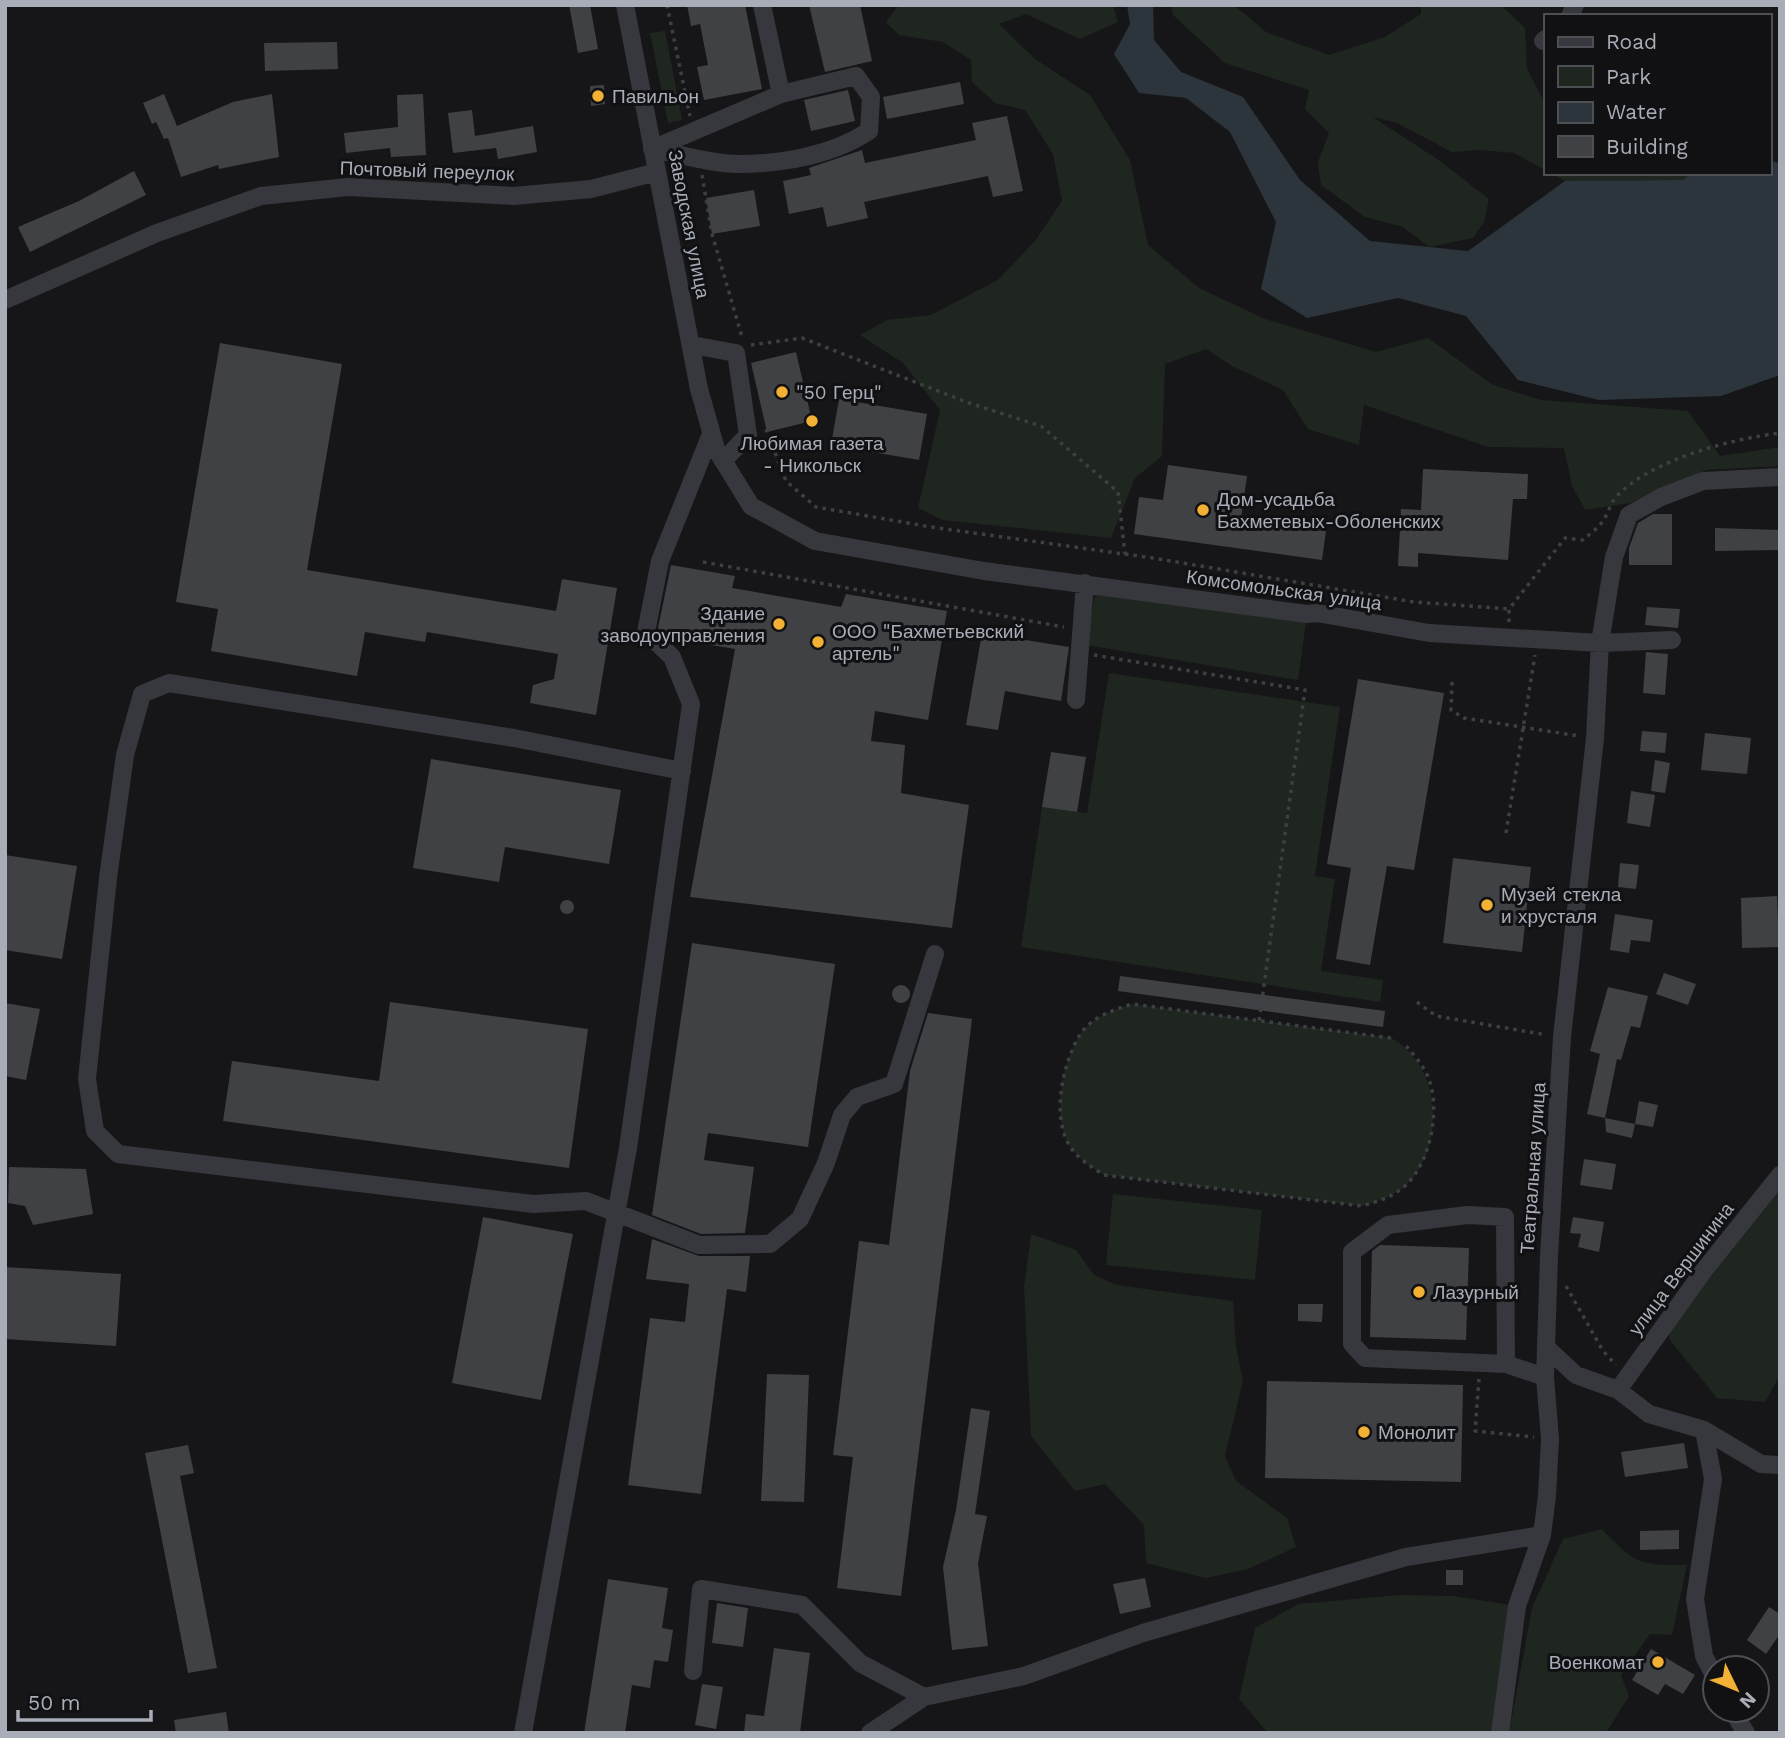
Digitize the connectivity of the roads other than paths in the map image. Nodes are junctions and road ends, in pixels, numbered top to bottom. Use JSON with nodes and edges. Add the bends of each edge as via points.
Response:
{"nodes":[{"id":1,"x":625,"y":5,"type":"edge"},
{"id":2,"x":762,"y":5,"type":"edge"},
{"id":3,"x":780,"y":94,"type":"junction"},
{"id":4,"x":652,"y":149,"type":"junction"},
{"id":5,"x":657,"y":172,"type":"junction"},
{"id":6,"x":5,"y":300,"type":"edge"},
{"id":7,"x":692,"y":345,"type":"junction"},
{"id":8,"x":717,"y":448,"type":"junction"},
{"id":9,"x":1780,"y":477,"type":"edge"},
{"id":10,"x":1085,"y":583,"type":"junction"},
{"id":11,"x":1672,"y":640,"type":"dead end"},
{"id":12,"x":1600,"y":643,"type":"junction"},
{"id":13,"x":1076,"y":700,"type":"dead end"},
{"id":14,"x":682,"y":771,"type":"junction"},
{"id":15,"x":935,"y":954,"type":"dead end"},
{"id":16,"x":1780,"y":1175,"type":"edge"},
{"id":17,"x":617,"y":1211,"type":"junction"},
{"id":18,"x":1548,"y":1349,"type":"junction"},
{"id":19,"x":1506,"y":1364,"type":"junction"},
{"id":20,"x":1545,"y":1377,"type":"junction"},
{"id":21,"x":1623,"y":1384,"type":"junction"},
{"id":22,"x":1704,"y":1430,"type":"junction"},
{"id":23,"x":1780,"y":1465,"type":"edge"},
{"id":24,"x":1542,"y":1535,"type":"junction"},
{"id":25,"x":1704,"y":1654,"type":"edge"},
{"id":26,"x":693,"y":1671,"type":"dead end"},
{"id":27,"x":924,"y":1697,"type":"junction"},
{"id":28,"x":523,"y":1733,"type":"edge"},
{"id":29,"x":870,"y":1733,"type":"edge"},
{"id":30,"x":1500,"y":1733,"type":"edge"}],
"edges":[{"from":1,"to":4,"type":"street","name":"Заводская улица"},
{"from":2,"to":3,"type":"street"},
{"from":3,"to":4,"type":"street"},
{"from":3,"to":4,"type":"street","via":[[856,76],[872,97],[869,131],[849,144],[792,159],[737,164]]},
{"from":4,"to":5,"type":"street","name":"Заводская улица"},
{"from":5,"to":6,"type":"street","name":"Почтовый переулок","via":[[591,189],[514,196],[348,187],[261,196],[157,233]]},
{"from":5,"to":7,"type":"street","name":"Заводская улица"},
{"from":7,"to":8,"type":"street","name":"Заводская улица"},
{"from":7,"to":8,"type":"street","via":[[736,353],[748,435]]},
{"from":8,"to":10,"type":"street","name":"Комсомольская улица","via":[[751,506],[815,541],[984,571]]},
{"from":8,"to":14,"type":"street","via":[[660,561],[646,632],[672,657],[691,704]]},
{"from":9,"to":12,"type":"street","via":[[1703,481],[1629,515],[1614,557]]},
{"from":10,"to":12,"type":"street","name":"Комсомольская улица","via":[[1317,612],[1429,633]]},
{"from":10,"to":13,"type":"street"},
{"from":11,"to":12,"type":"street","name":"Комсомольская улица"},
{"from":12,"to":18,"type":"street","name":"Театральная улица","via":[[1595,738],[1562,1037]]},
{"from":14,"to":17,"type":"street"},
{"from":14,"to":17,"type":"street","via":[[514,738],[169,683],[142,694],[125,755],[87,1079],[95,1131],[118,1154],[533,1204],[586,1201]]},
{"from":15,"to":17,"type":"street","via":[[894,1084],[857,1097],[842,1115],[800,1219],[770,1244],[699,1245]]},
{"from":16,"to":21,"type":"street","name":"улица Вершинина"},
{"from":17,"to":28,"type":"street"},
{"from":18,"to":20,"type":"street","name":"Театральная улица"},
{"from":18,"to":21,"type":"street","via":[[1576,1375]]},
{"from":19,"to":19,"type":"street","via":[[1365,1358],[1352,1344],[1352,1252],[1388,1225],[1467,1215],[1505,1217]]},
{"from":19,"to":20,"type":"street"},
{"from":20,"to":24,"type":"street","name":"Театральная улица","via":[[1550,1439]]},
{"from":21,"to":22,"type":"street","via":[[1649,1414]]},
{"from":22,"to":23,"type":"street","via":[[1761,1464]]},
{"from":22,"to":25,"type":"street","via":[[1713,1479],[1695,1599]]},
{"from":24,"to":27,"type":"street","via":[[1406,1558],[1143,1633],[1024,1676]]},
{"from":24,"to":30,"type":"street","name":"Театральная улица","via":[[1517,1606]]},
{"from":26,"to":27,"type":"street","via":[[701,1589],[802,1605],[860,1663]]},
{"from":27,"to":29,"type":"street"}]}
